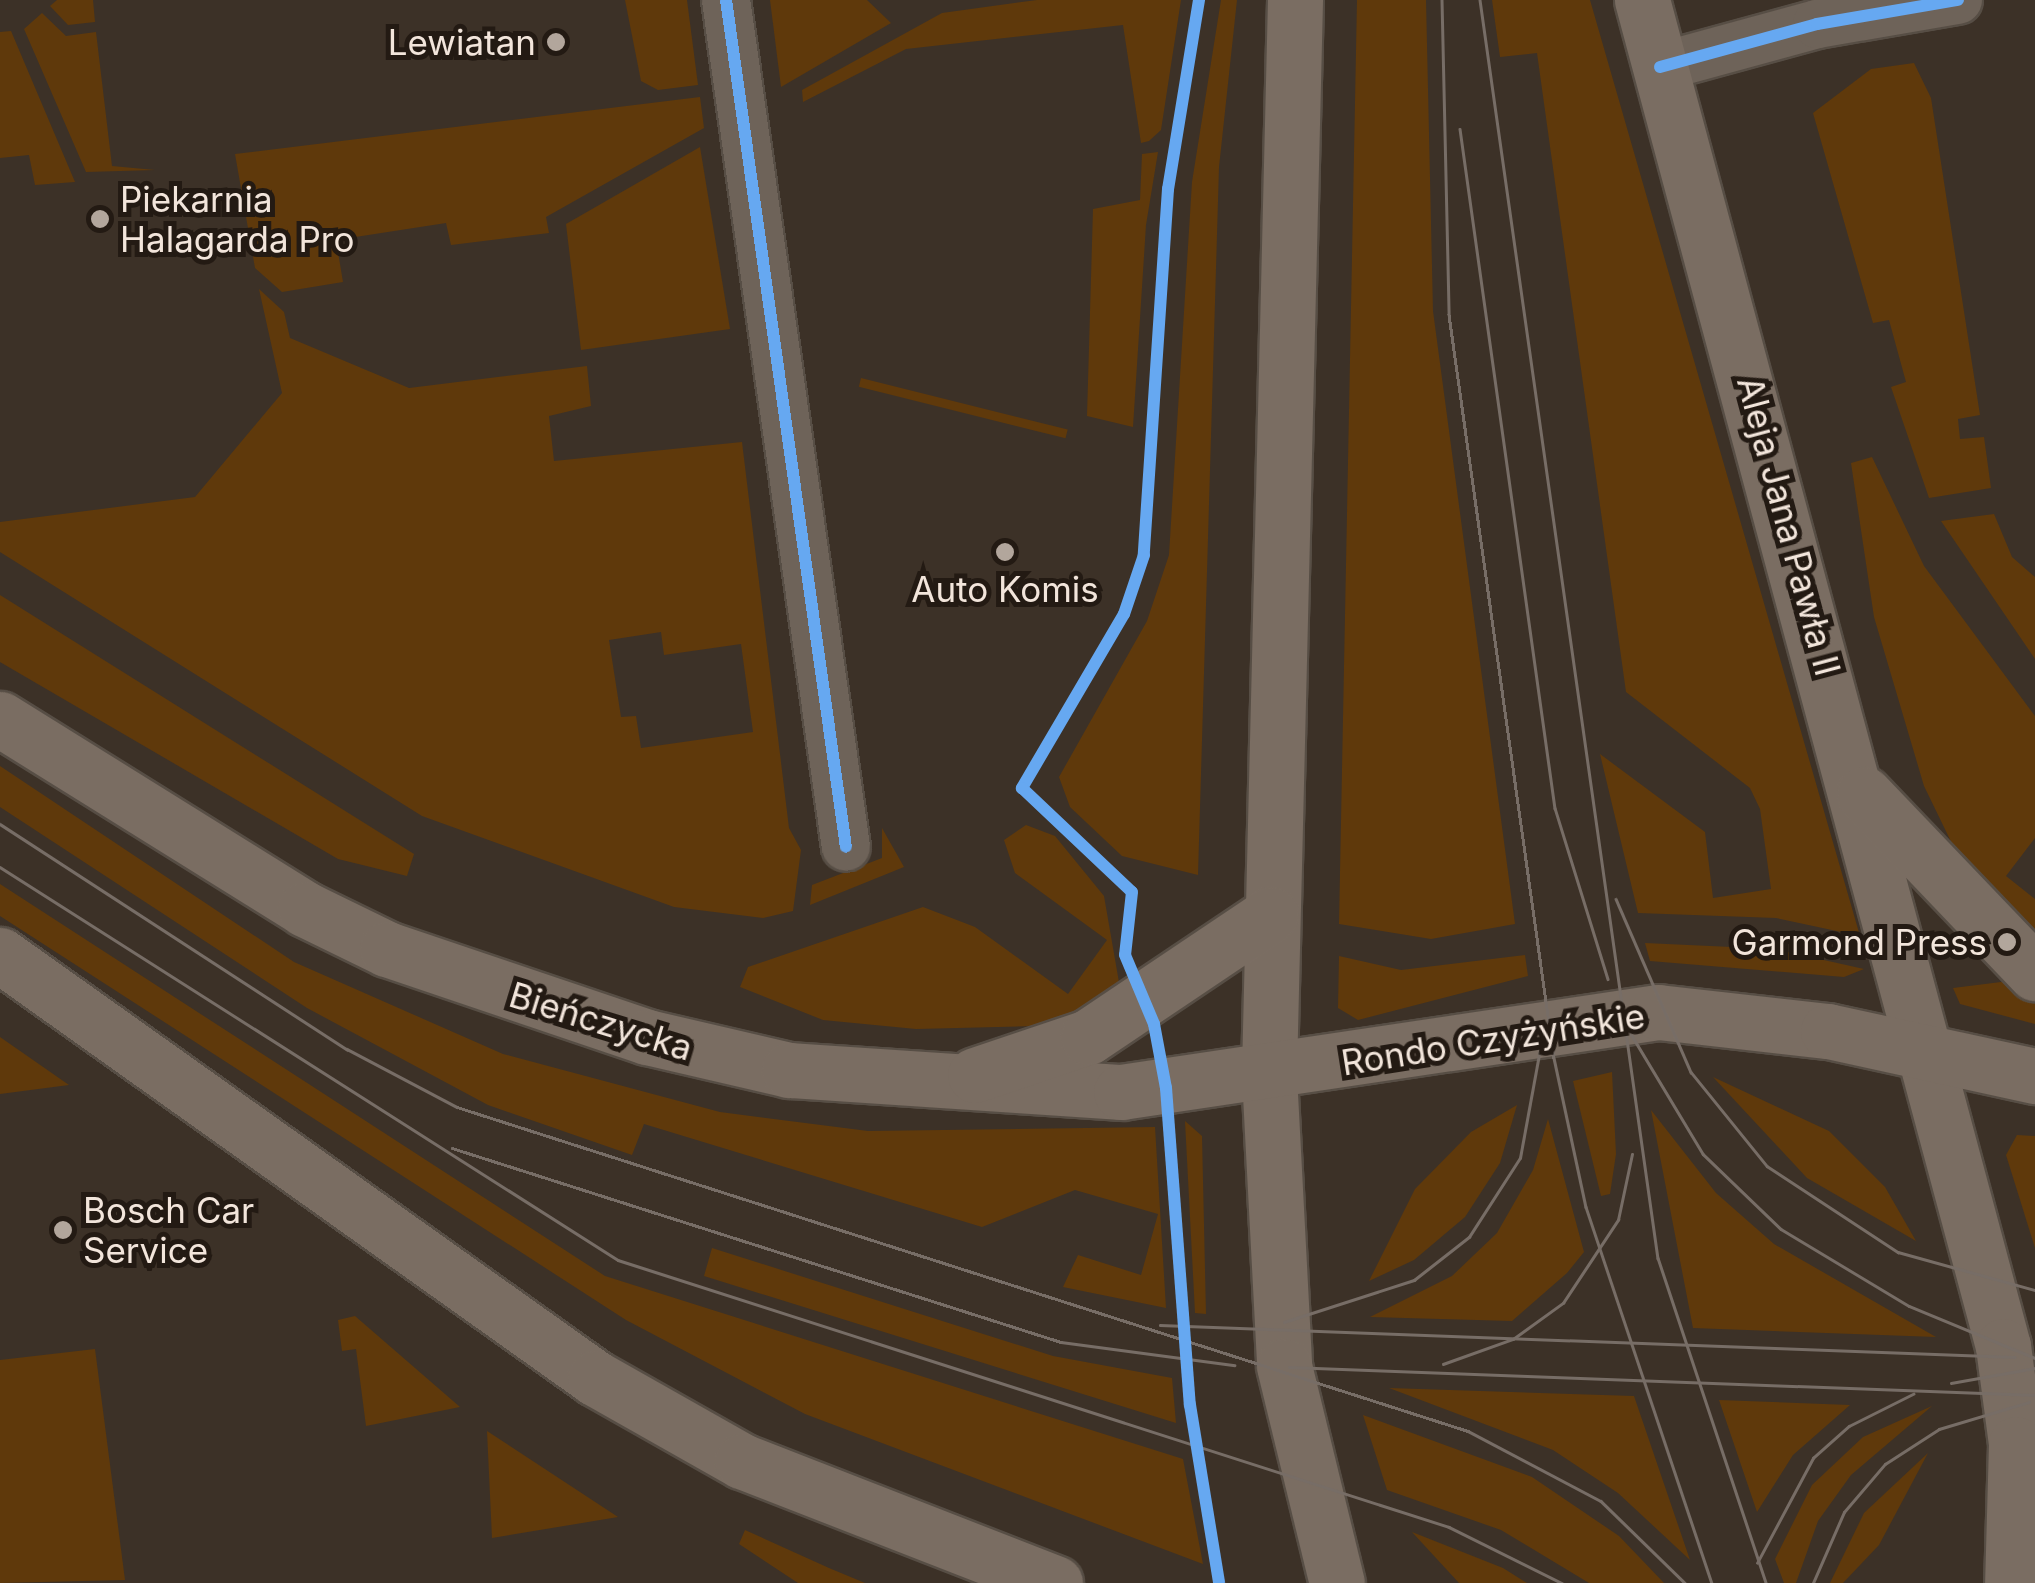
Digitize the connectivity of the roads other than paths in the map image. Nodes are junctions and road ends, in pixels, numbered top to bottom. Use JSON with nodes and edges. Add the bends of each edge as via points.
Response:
{"nodes":[{"id":1,"x":726,"y":0,"type":"edge"},
{"id":2,"x":1295,"y":0,"type":"edge"},
{"id":3,"x":1642,"y":0,"type":"edge"},
{"id":4,"x":1958,"y":0,"type":"edge"},
{"id":5,"x":1660,"y":67,"type":"junction"},
{"id":6,"x":0,"y":719,"type":"edge"},
{"id":7,"x":1859,"y":788,"type":"junction"},
{"id":8,"x":846,"y":846,"type":"dead end"},
{"id":9,"x":1272,"y":914,"type":"junction"},
{"id":10,"x":0,"y":955,"type":"edge"},
{"id":11,"x":2035,"y":973,"type":"edge"},
{"id":12,"x":1929,"y":1053,"type":"junction"},
{"id":13,"x":1269,"y":1075,"type":"junction"},
{"id":14,"x":2035,"y":1076,"type":"edge"},
{"id":15,"x":923,"y":1085,"type":"junction"},
{"id":16,"x":1055,"y":1583,"type":"edge"},
{"id":17,"x":1337,"y":1583,"type":"edge"},
{"id":18,"x":2012,"y":1583,"type":"edge"}],
"edges":[{"from":1,"to":8,"type":"street"},
{"from":2,"to":9,"type":"main road"},
{"from":3,"to":5,"type":"main road","name":"Aleja Jana Pawła II"},
{"from":4,"to":5,"type":"street","via":[[1817,24]]},
{"from":5,"to":7,"type":"main road","name":"Aleja Jana Pawła II"},
{"from":6,"to":15,"type":"main road","name":"Bieńczycka","via":[[305,909],[404,955],[712,1054]]},
{"from":7,"to":11,"type":"main road"},
{"from":7,"to":12,"type":"main road","name":"Aleja Jana Pawła II"},
{"from":9,"to":13,"type":"main road"},
{"from":9,"to":15,"type":"main road","via":[[1088,1037]]},
{"from":10,"to":16,"type":"main road","via":[[610,1387],[742,1462]]},
{"from":12,"to":13,"type":"main road","name":"Rondo Czyżyńskie","via":[[1658,1012]]},
{"from":12,"to":14,"type":"main road","name":"Rondo Czyżyńskie"},
{"from":12,"to":18,"type":"main road","via":[[2008,1372]]},
{"from":13,"to":15,"type":"main road","name":"Bieńczycka","via":[[1121,1092]]},
{"from":13,"to":17,"type":"main road","via":[[1284,1366]]}]}
